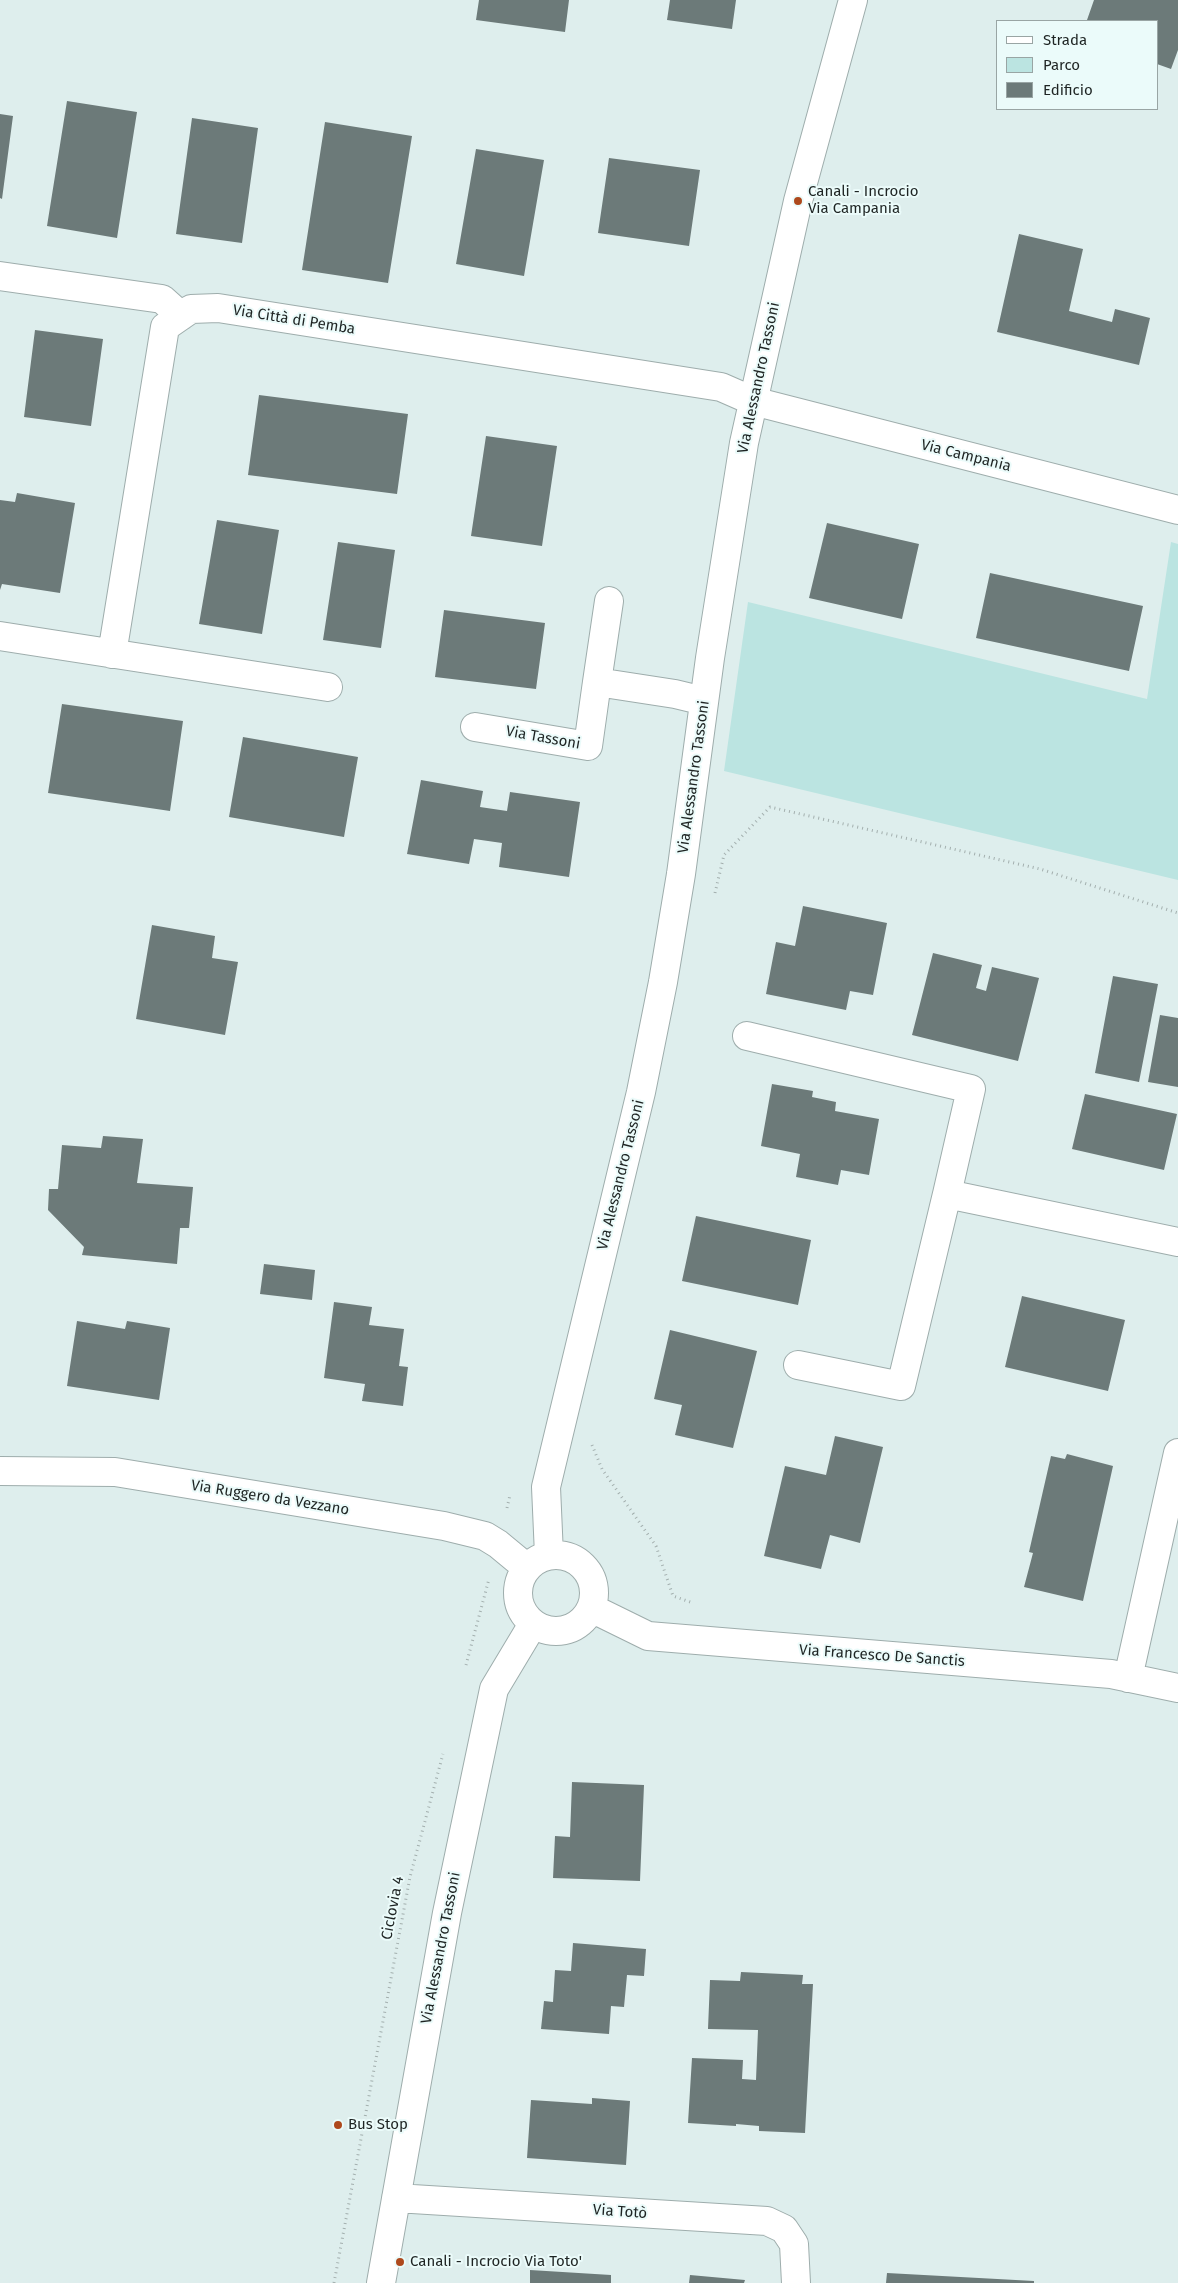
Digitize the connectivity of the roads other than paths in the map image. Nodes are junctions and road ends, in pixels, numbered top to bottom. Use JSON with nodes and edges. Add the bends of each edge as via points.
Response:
{"nodes":[{"id":1,"x":853,"y":0,"type":"edge"},
{"id":2,"x":0,"y":276,"type":"edge"},
{"id":3,"x":181,"y":316,"type":"junction"},
{"id":4,"x":753,"y":401,"type":"junction"},
{"id":5,"x":1178,"y":510,"type":"edge"},
{"id":6,"x":609,"y":601,"type":"dead end"},
{"id":7,"x":0,"y":636,"type":"edge"},
{"id":8,"x":112,"y":654,"type":"junction"},
{"id":9,"x":597,"y":682,"type":"junction"},
{"id":10,"x":328,"y":687,"type":"dead end"},
{"id":11,"x":704,"y":702,"type":"junction"},
{"id":12,"x":475,"y":727,"type":"dead end"},
{"id":13,"x":747,"y":1036,"type":"dead end"},
{"id":14,"x":947,"y":1194,"type":"junction"},
{"id":15,"x":1178,"y":1242,"type":"edge"},
{"id":16,"x":798,"y":1364,"type":"dead end"},
{"id":17,"x":1178,"y":1453,"type":"edge"},
{"id":18,"x":0,"y":1471,"type":"edge"},
{"id":19,"x":538,"y":1562,"type":"junction"},
{"id":20,"x":591,"y":1608,"type":"junction"},
{"id":21,"x":533,"y":1624,"type":"junction"},
{"id":22,"x":1128,"y":1678,"type":"junction"},
{"id":23,"x":1178,"y":1688,"type":"edge"},
{"id":24,"x":396,"y":2198,"type":"junction"},
{"id":25,"x":380,"y":2283,"type":"edge"},
{"id":26,"x":796,"y":2283,"type":"edge"}],
"edges":[{"from":1,"to":4,"type":"street","name":"Via Alessandro Tassoni","via":[[798,202]]},
{"from":2,"to":3,"type":"street","via":[[162,299]]},
{"from":3,"to":4,"type":"street","name":"Via Città di Pemba","via":[[191,309],[218,308],[722,387]]},
{"from":3,"to":8,"type":"street","name":"Via Città di Pemba","via":[[166,327]]},
{"from":4,"to":5,"type":"street","name":"Via Campania"},
{"from":4,"to":11,"type":"street","name":"Via Alessandro Tassoni","via":[[742,453]]},
{"from":6,"to":9,"type":"street"},
{"from":7,"to":8,"type":"street"},
{"from":8,"to":10,"type":"street"},
{"from":9,"to":11,"type":"street","via":[[675,694]]},
{"from":9,"to":12,"type":"street","name":"Via Tassoni","via":[[588,746]]},
{"from":11,"to":19,"type":"street","name":"Via Alessandro Tassoni","via":[[681,874],[641,1092],[546,1487]]},
{"from":13,"to":14,"type":"street","via":[[971,1089]]},
{"from":14,"to":15,"type":"street"},
{"from":14,"to":16,"type":"street","via":[[900,1386]]},
{"from":17,"to":22,"type":"street"},
{"from":18,"to":19,"type":"street","name":"Via Ruggero da Vezzano","via":[[115,1472],[444,1526],[485,1536]]},
{"from":19,"to":20,"type":"street","via":[[562,1555],[584,1566],[594,1589]]},
{"from":19,"to":21,"type":"street","via":[[520,1579],[518,1591],[519,1604]]},
{"from":20,"to":21,"type":"street","via":[[579,1623],[569,1628],[556,1631]]},
{"from":20,"to":22,"type":"street","name":"Via Francesco De Sanctis","via":[[648,1636],[1111,1674]]},
{"from":21,"to":24,"type":"street","name":"Via Alessandro Tassoni","via":[[494,1689],[447,1913]]},
{"from":22,"to":23,"type":"street","name":"Via Francesco De Sanctis"},
{"from":24,"to":25,"type":"street","name":"Via Alessandro Tassoni"},
{"from":24,"to":26,"type":"street","name":"Via Totò","via":[[767,2221],[784,2229],[794,2244]]}]}
